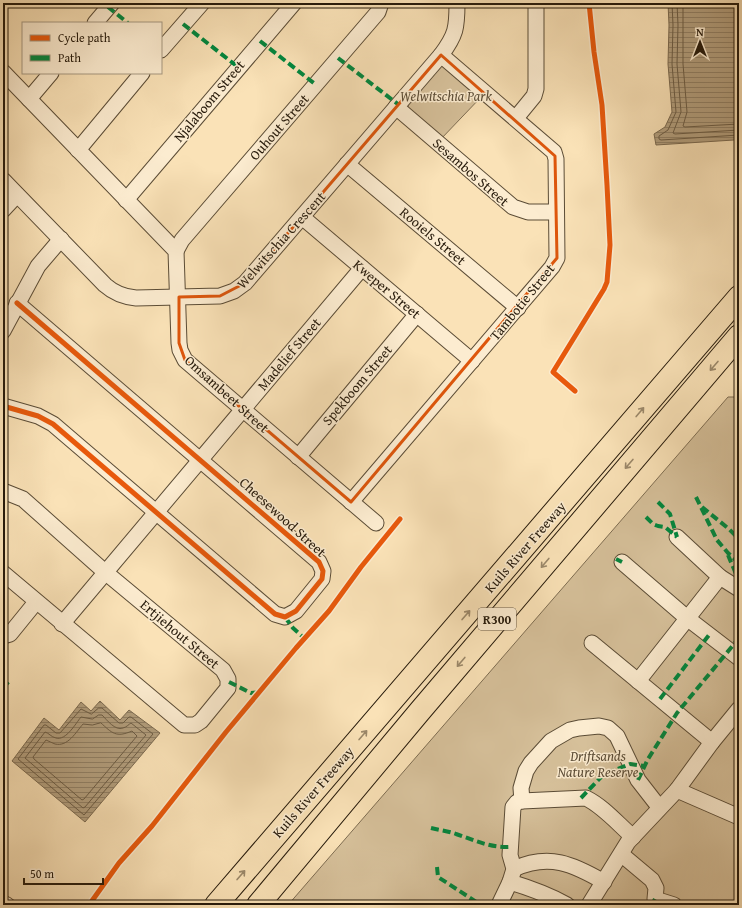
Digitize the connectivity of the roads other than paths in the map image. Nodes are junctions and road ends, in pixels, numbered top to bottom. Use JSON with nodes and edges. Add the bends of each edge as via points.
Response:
{"nodes":[{"id":1,"x":112,"y":3,"type":"edge"},
{"id":2,"x":202,"y":3,"type":"edge"},
{"id":3,"x":294,"y":3,"type":"edge"},
{"id":4,"x":382,"y":3,"type":"edge"},
{"id":5,"x":458,"y":3,"type":"edge"},
{"id":6,"x":536,"y":3,"type":"edge"},
{"id":7,"x":96,"y":22,"type":"edge"},
{"id":8,"x":162,"y":49,"type":"edge"},
{"id":9,"x":441,"y":55,"type":"junction"},
{"id":10,"x":3,"y":72,"type":"edge"},
{"id":11,"x":50,"y":74,"type":"edge"},
{"id":12,"x":141,"y":74,"type":"edge"},
{"id":13,"x":29,"y":99,"type":"junction"},
{"id":14,"x":396,"y":107,"type":"junction"},
{"id":15,"x":516,"y":118,"type":"junction"},
{"id":16,"x":78,"y":150,"type":"junction"},
{"id":17,"x":348,"y":164,"type":"junction"},
{"id":18,"x":3,"y":180,"type":"edge"},
{"id":19,"x":18,"y":195,"type":"junction"},
{"id":20,"x":126,"y":200,"type":"junction"},
{"id":21,"x":3,"y":210,"type":"edge"},
{"id":22,"x":556,"y":212,"type":"junction"},
{"id":23,"x":302,"y":217,"type":"junction"},
{"id":24,"x":61,"y":240,"type":"junction"},
{"id":25,"x":176,"y":251,"type":"junction"},
{"id":26,"x":362,"y":268,"type":"junction"},
{"id":27,"x":178,"y":297,"type":"junction"},
{"id":28,"x":739,"y":297,"type":"edge"},
{"id":29,"x":17,"y":303,"type":"junction"},
{"id":30,"x":518,"y":308,"type":"junction"},
{"id":31,"x":417,"y":314,"type":"junction"},
{"id":32,"x":3,"y":331,"type":"edge"},
{"id":33,"x":739,"y":336,"type":"edge"},
{"id":34,"x":472,"y":361,"type":"junction"},
{"id":35,"x":3,"y":406,"type":"edge"},
{"id":36,"x":243,"y":409,"type":"junction"},
{"id":37,"x":298,"y":457,"type":"junction"},
{"id":38,"x":200,"y":460,"type":"junction"},
{"id":39,"x":3,"y":491,"type":"edge"},
{"id":40,"x":351,"y":502,"type":"junction"},
{"id":41,"x":156,"y":512,"type":"junction"},
{"id":42,"x":376,"y":523,"type":"dead end"},
{"id":43,"x":677,"y":537,"type":"dead end"},
{"id":44,"x":622,"y":562,"type":"dead end"},
{"id":45,"x":106,"y":572,"type":"junction"},
{"id":46,"x":3,"y":574,"type":"edge"},
{"id":47,"x":720,"y":577,"type":"junction"},
{"id":48,"x":739,"y":589,"type":"edge"},
{"id":49,"x":36,"y":602,"type":"junction"},
{"id":50,"x":688,"y":618,"type":"junction"},
{"id":51,"x":62,"y":624,"type":"junction"},
{"id":52,"x":3,"y":636,"type":"edge"},
{"id":53,"x":592,"y":643,"type":"dead end"},
{"id":54,"x":739,"y":658,"type":"edge"},
{"id":55,"x":638,"y":681,"type":"junction"},
{"id":56,"x":739,"y":709,"type":"edge"},
{"id":57,"x":712,"y":742,"type":"junction"},
{"id":58,"x":677,"y":790,"type":"junction"},
{"id":59,"x":522,"y":801,"type":"junction"},
{"id":60,"x":659,"y":807,"type":"junction"},
{"id":61,"x":739,"y":816,"type":"edge"},
{"id":62,"x":633,"y":837,"type":"junction"},
{"id":63,"x":621,"y":854,"type":"junction"},
{"id":64,"x":512,"y":875,"type":"junction"},
{"id":65,"x":604,"y":882,"type":"junction"},
{"id":66,"x":3,"y":902,"type":"edge"},
{"id":67,"x":7,"y":905,"type":"edge"},
{"id":68,"x":216,"y":905,"type":"edge"},
{"id":69,"x":258,"y":905,"type":"edge"},
{"id":70,"x":499,"y":905,"type":"edge"},
{"id":71,"x":567,"y":905,"type":"edge"},
{"id":72,"x":589,"y":905,"type":"edge"},
{"id":73,"x":674,"y":905,"type":"edge"}],
"edges":[{"from":1,"to":7,"type":"street"},
{"from":2,"to":8,"type":"street"},
{"from":3,"to":20,"type":"street","name":"Njalaboom Street"},
{"from":4,"to":25,"type":"street","name":"Ouhout Street","via":[[378,12],[182,240]]},
{"from":5,"to":9,"type":"street","name":"Welwitschia Crescent","via":[[456,32]]},
{"from":6,"to":15,"type":"street","via":[[536,89],[534,96]]},
{"from":9,"to":14,"type":"street","name":"Welwitschia Crescent"},
{"from":9,"to":15,"type":"street","name":"Tambotie Street"},
{"from":10,"to":13,"type":"street"},
{"from":11,"to":13,"type":"street"},
{"from":12,"to":16,"type":"street"},
{"from":13,"to":16,"type":"street"},
{"from":14,"to":17,"type":"street","name":"Welwitschia Crescent"},
{"from":14,"to":22,"type":"street","name":"Sesambos Street","via":[[513,208],[528,212]]},
{"from":15,"to":22,"type":"street","name":"Tambotie Street","via":[[554,152]]},
{"from":16,"to":20,"type":"street"},
{"from":17,"to":23,"type":"street","name":"Welwitschia Crescent"},
{"from":17,"to":30,"type":"street","name":"Rooiels Street"},
{"from":18,"to":19,"type":"street","name":"Welwitschia Crescent"},
{"from":19,"to":21,"type":"street"},
{"from":19,"to":24,"type":"street","name":"Welwitschia Crescent"},
{"from":20,"to":25,"type":"street"},
{"from":22,"to":30,"type":"street","name":"Tambotie Street","via":[[555,262]]},
{"from":23,"to":26,"type":"street","name":"Kweper Street"},
{"from":23,"to":27,"type":"street","name":"Welwitschia Crescent","via":[[240,288],[220,296]]},
{"from":24,"to":27,"type":"street","name":"Welwitschia Crescent","via":[[116,293],[136,298]]},
{"from":24,"to":29,"type":"street","via":[[38,266]]},
{"from":25,"to":27,"type":"street","name":"Omsambeet Street"},
{"from":26,"to":31,"type":"street","name":"Kweper Street"},
{"from":26,"to":36,"type":"street","name":"Madelief Street"},
{"from":27,"to":36,"type":"street","name":"Omsambeet Street","via":[[179,343],[182,355]]},
{"from":68,"to":28,"type":"highway","name":"Kuils River Freeway","number":"R300","one_way":true},
{"from":29,"to":32,"type":"street"},
{"from":29,"to":38,"type":"street","name":"Cheesewood Street"},
{"from":30,"to":34,"type":"street","name":"Tambotie Street"},
{"from":31,"to":34,"type":"street","name":"Kweper Street"},
{"from":31,"to":37,"type":"street","name":"Spekboom Street"},
{"from":33,"to":69,"type":"highway","name":"Kuils River Freeway","number":"R300","one_way":true,"via":[[420,710]]},
{"from":34,"to":40,"type":"street","name":"Tambotie Street"},
{"from":35,"to":41,"type":"street","name":"Cheesewood Street","via":[[38,416],[53,424]]},
{"from":36,"to":37,"type":"street","name":"Omsambeet Street"},
{"from":36,"to":38,"type":"street","name":"Madelief Street"},
{"from":37,"to":40,"type":"street","name":"Omsambeet Street"},
{"from":38,"to":41,"type":"street","name":"Madelief Street"},
{"from":38,"to":41,"type":"street","name":"Cheesewood Street","via":[[320,564],[323,571],[322,579],[296,611],[285,617],[271,612]]},
{"from":39,"to":45,"type":"street","name":"Ertjiehout Street","via":[[23,499]]},
{"from":40,"to":42,"type":"street","name":"Omsambeet Street"},
{"from":41,"to":45,"type":"street","name":"Madelief Street"},
{"from":43,"to":47,"type":"street"},
{"from":44,"to":50,"type":"street"},
{"from":45,"to":51,"type":"street","name":"Madelief Street"},
{"from":45,"to":51,"type":"street","name":"Ertjiehout Street","via":[[225,672],[228,688],[201,721],[191,726],[180,723]]},
{"from":46,"to":49,"type":"street","name":"Ertjiehout Street"},
{"from":47,"to":48,"type":"street"},
{"from":47,"to":50,"type":"street"},
{"from":49,"to":51,"type":"street","name":"Ertjiehout Street"},
{"from":49,"to":52,"type":"street","via":[[10,634]]},
{"from":50,"to":54,"type":"street"},
{"from":50,"to":55,"type":"street"},
{"from":53,"to":55,"type":"street"},
{"from":55,"to":57,"type":"street"},
{"from":56,"to":57,"type":"street"},
{"from":57,"to":58,"type":"street"},
{"from":58,"to":60,"type":"street"},
{"from":58,"to":61,"type":"street"},
{"from":59,"to":60,"type":"street","via":[[521,788],[526,771],[551,741],[570,730],[600,726],[608,728],[617,736],[638,780]]},
{"from":59,"to":62,"type":"street","via":[[586,798],[593,801]]},
{"from":59,"to":64,"type":"street","via":[[515,804],[512,811]]},
{"from":60,"to":62,"type":"street"},
{"from":62,"to":63,"type":"street"},
{"from":63,"to":65,"type":"street"},
{"from":63,"to":73,"type":"street","via":[[652,880],[656,888],[655,899]]},
{"from":64,"to":65,"type":"street","via":[[531,862],[564,863],[585,870]]},
{"from":64,"to":70,"type":"street"},
{"from":64,"to":71,"type":"street","via":[[529,887]]},
{"from":65,"to":72,"type":"street"},
{"from":66,"to":67,"type":"street"}]}
